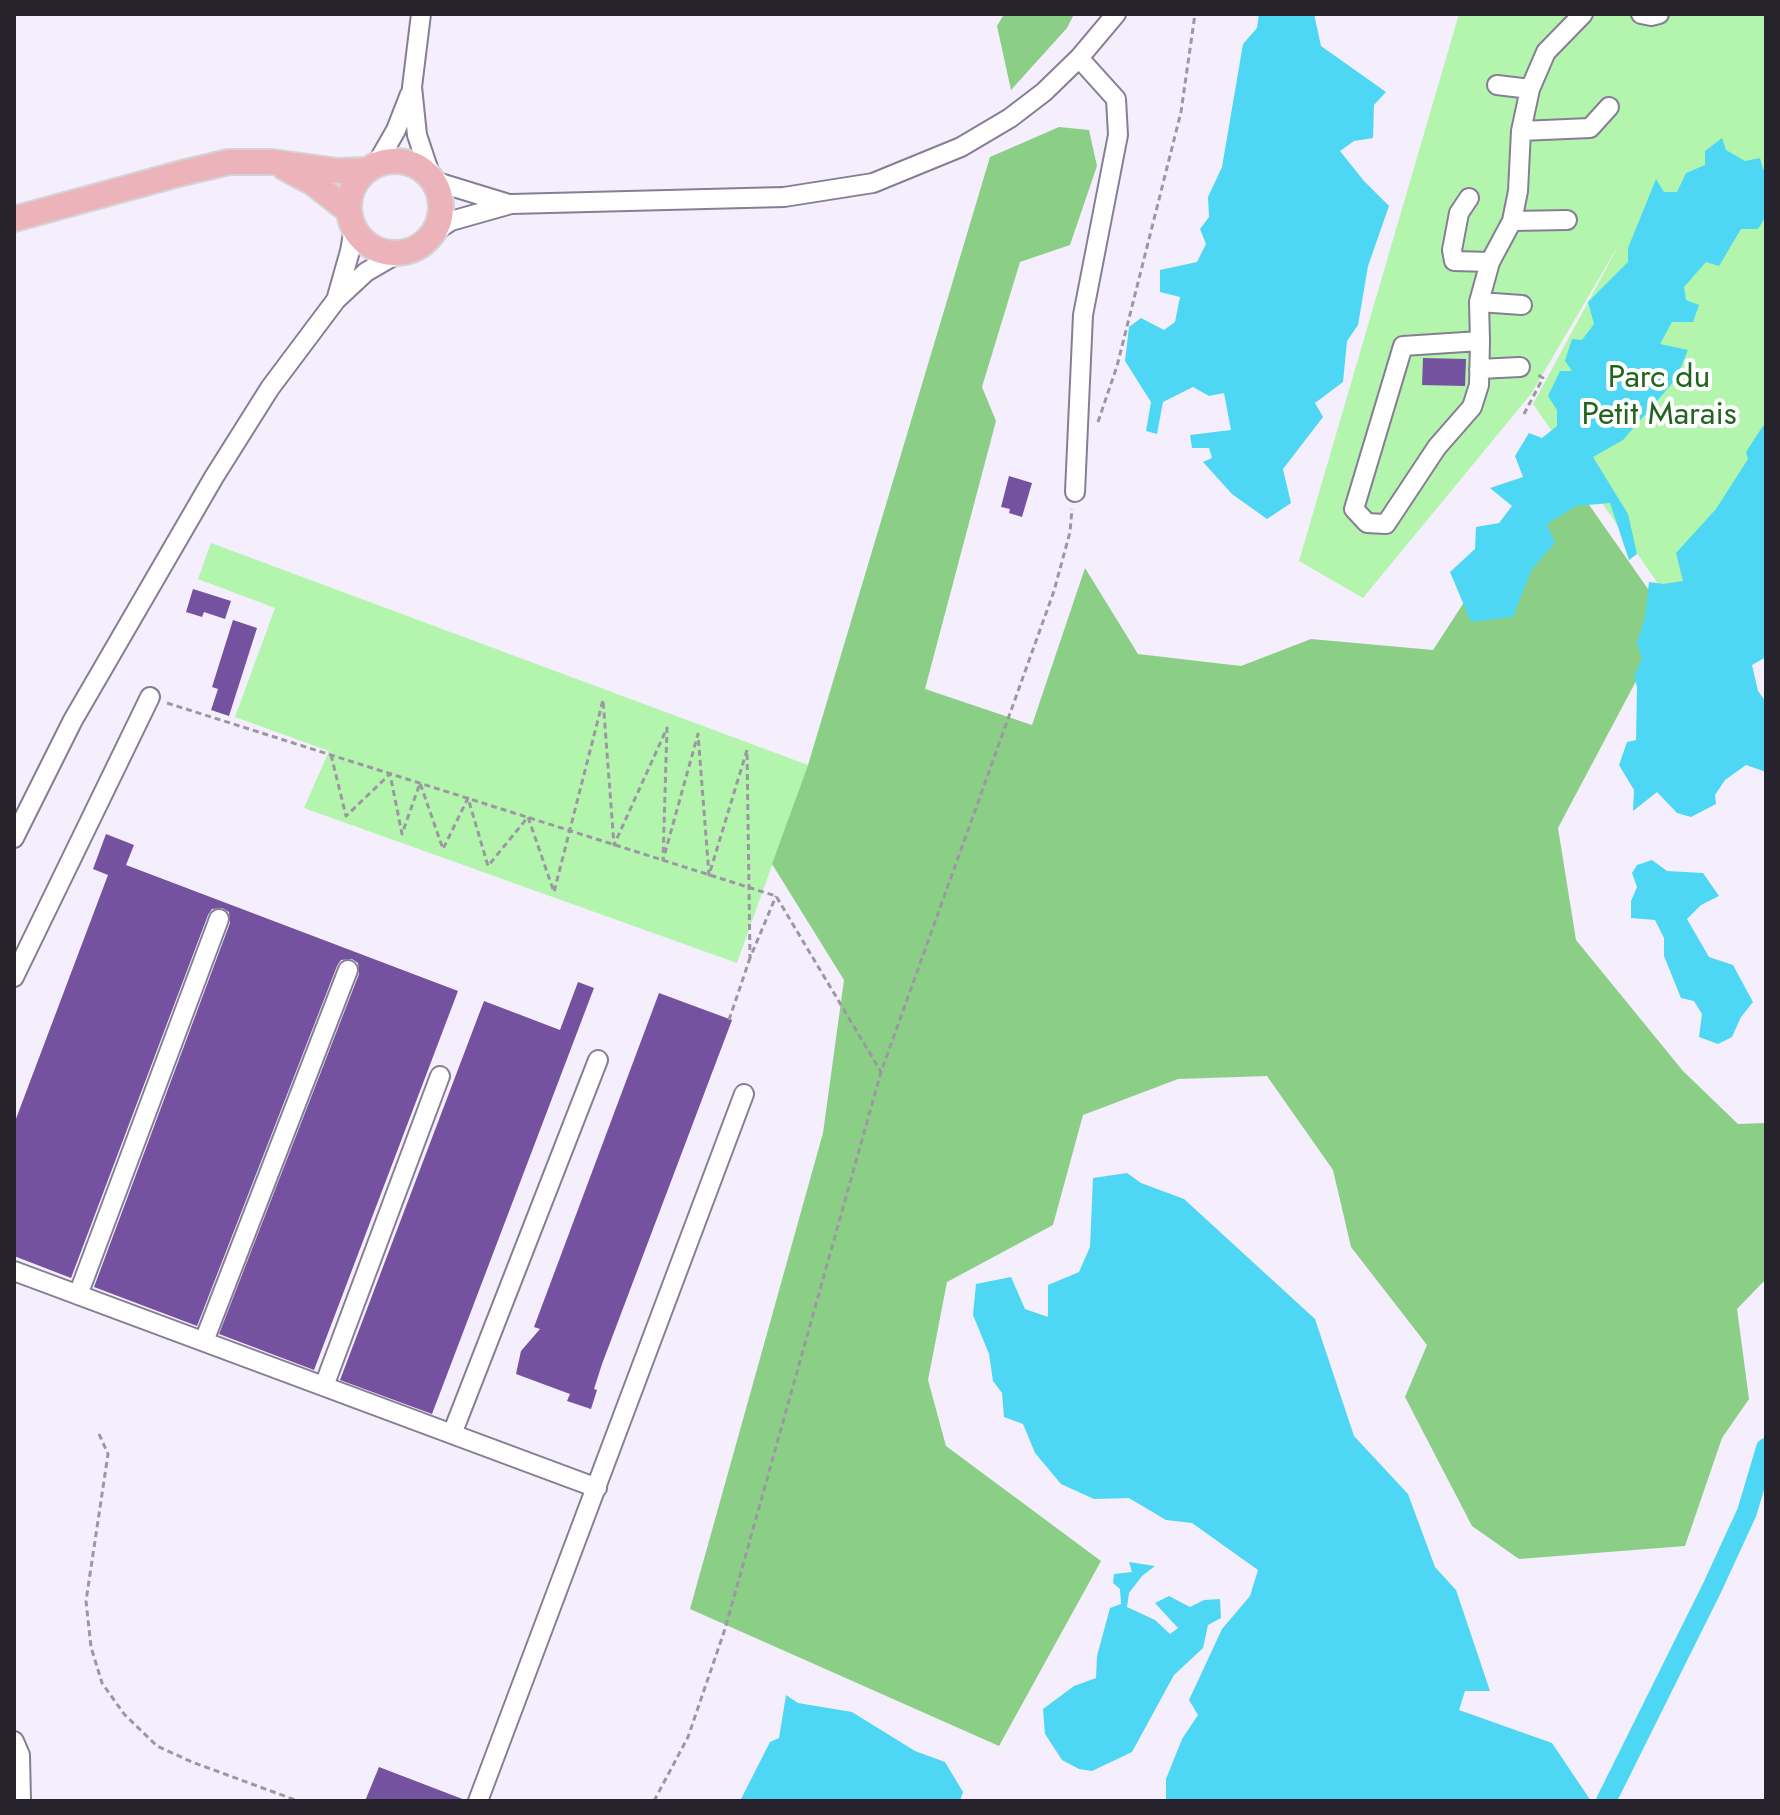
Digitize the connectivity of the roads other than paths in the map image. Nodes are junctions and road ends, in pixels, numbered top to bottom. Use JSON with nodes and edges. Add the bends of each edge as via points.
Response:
{"nodes":[{"id":1,"x":421,"y":14,"type":"edge"},
{"id":2,"x":1116,"y":14,"type":"edge"},
{"id":3,"x":1583,"y":14,"type":"edge"},
{"id":4,"x":1641,"y":14,"type":"edge"},
{"id":5,"x":1659,"y":14,"type":"edge"},
{"id":6,"x":1079,"y":58,"type":"junction"},
{"id":7,"x":1497,"y":85,"type":"dead end"},
{"id":8,"x":412,"y":87,"type":"junction"},
{"id":9,"x":1530,"y":89,"type":"junction"},
{"id":10,"x":1609,"y":107,"type":"dead end"},
{"id":11,"x":1521,"y":131,"type":"junction"},
{"id":12,"x":272,"y":162,"type":"junction"},
{"id":13,"x":372,"y":167,"type":"junction"},
{"id":14,"x":432,"y":179,"type":"junction"},
{"id":15,"x":1469,"y":198,"type":"dead end"},
{"id":16,"x":511,"y":204,"type":"junction"},
{"id":17,"x":14,"y":219,"type":"edge"},
{"id":18,"x":352,"y":220,"type":"junction"},
{"id":19,"x":1567,"y":220,"type":"dead end"},
{"id":20,"x":1512,"y":221,"type":"junction"},
{"id":21,"x":434,"y":232,"type":"junction"},
{"id":22,"x":397,"y":254,"type":"junction"},
{"id":23,"x":1490,"y":262,"type":"junction"},
{"id":24,"x":336,"y":300,"type":"junction"},
{"id":25,"x":1479,"y":302,"type":"junction"},
{"id":26,"x":1522,"y":305,"type":"dead end"},
{"id":27,"x":1480,"y":341,"type":"junction"},
{"id":28,"x":1520,"y":367,"type":"road end"},
{"id":29,"x":1479,"y":369,"type":"junction"},
{"id":30,"x":1075,"y":492,"type":"road end"},
{"id":31,"x":150,"y":697,"type":"road end"},
{"id":32,"x":14,"y":838,"type":"edge"},
{"id":33,"x":219,"y":919,"type":"dead end"},
{"id":34,"x":348,"y":970,"type":"dead end"},
{"id":35,"x":14,"y":977,"type":"edge"},
{"id":36,"x":598,"y":1060,"type":"dead end"},
{"id":37,"x":440,"y":1076,"type":"dead end"},
{"id":38,"x":744,"y":1094,"type":"dead end"},
{"id":39,"x":14,"y":1271,"type":"edge"},
{"id":40,"x":78,"y":1295,"type":"junction"},
{"id":41,"x":204,"y":1341,"type":"junction"},
{"id":42,"x":324,"y":1386,"type":"junction"},
{"id":43,"x":452,"y":1434,"type":"junction"},
{"id":44,"x":597,"y":1488,"type":"junction"},
{"id":45,"x":14,"y":1741,"type":"edge"},
{"id":46,"x":21,"y":1801,"type":"edge"},
{"id":47,"x":478,"y":1801,"type":"edge"}],
"edges":[{"from":1,"to":8,"type":"street"},
{"from":2,"to":6,"type":"street"},
{"from":3,"to":9,"type":"street","via":[[1546,52]]},
{"from":4,"to":5,"type":"street"},
{"from":6,"to":16,"type":"street","via":[[1010,118],[961,147],[873,183],[784,197]]},
{"from":6,"to":30,"type":"street","via":[[1116,99],[1118,135],[1083,315]]},
{"from":7,"to":9,"type":"street"},
{"from":8,"to":13,"type":"street","via":[[396,130]]},
{"from":8,"to":14,"type":"street","via":[[417,135]]},
{"from":9,"to":11,"type":"street"},
{"from":10,"to":11,"type":"street","via":[[1590,128]]},
{"from":11,"to":20,"type":"street"},
{"from":12,"to":13,"type":"main road","via":[[338,171]]},
{"from":12,"to":17,"type":"main road","via":[[210,166]]},
{"from":12,"to":18,"type":"main road","via":[[313,183]]},
{"from":13,"to":14,"type":"main road","via":[[405,161]]},
{"from":13,"to":18,"type":"main road","via":[[355,184]]},
{"from":14,"to":16,"type":"street"},
{"from":14,"to":21,"type":"main road","via":[[442,212]]},
{"from":15,"to":23,"type":"street","via":[[1459,213],[1454,261]]},
{"from":16,"to":21,"type":"street","via":[[451,221]]},
{"from":18,"to":22,"type":"main road","via":[[367,244]]},
{"from":18,"to":24,"type":"street","via":[[350,251]]},
{"from":19,"to":20,"type":"street"},
{"from":20,"to":23,"type":"street"},
{"from":21,"to":22,"type":"main road","via":[[418,248]]},
{"from":22,"to":24,"type":"street","via":[[366,272]]},
{"from":23,"to":25,"type":"street"},
{"from":24,"to":32,"type":"street","via":[[270,388],[214,477],[73,720]]},
{"from":25,"to":26,"type":"street"},
{"from":25,"to":27,"type":"street"},
{"from":27,"to":29,"type":"street"},
{"from":27,"to":29,"type":"street","via":[[1403,346],[1354,509],[1367,523],[1386,524],[1437,447],[1472,407]]},
{"from":28,"to":29,"type":"street"},
{"from":31,"to":35,"type":"street"},
{"from":33,"to":40,"type":"street"},
{"from":34,"to":41,"type":"street"},
{"from":36,"to":43,"type":"street"},
{"from":37,"to":42,"type":"street"},
{"from":38,"to":44,"type":"street"},
{"from":39,"to":40,"type":"street"},
{"from":40,"to":41,"type":"street"},
{"from":41,"to":42,"type":"street"},
{"from":42,"to":43,"type":"street"},
{"from":43,"to":44,"type":"street"},
{"from":44,"to":47,"type":"street"},
{"from":45,"to":46,"type":"street","via":[[20,1755]]}]}
